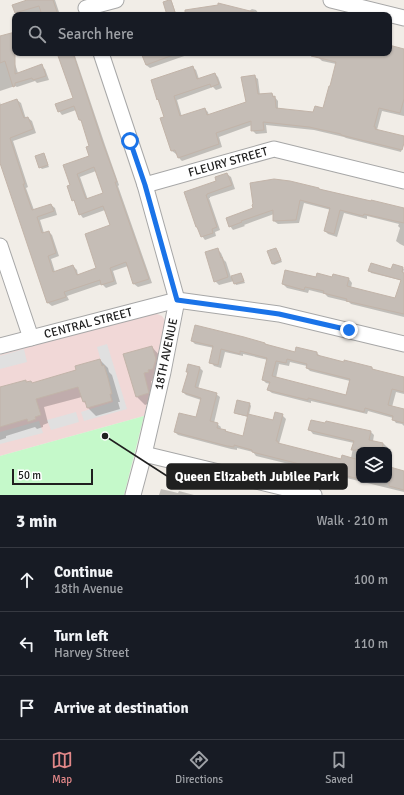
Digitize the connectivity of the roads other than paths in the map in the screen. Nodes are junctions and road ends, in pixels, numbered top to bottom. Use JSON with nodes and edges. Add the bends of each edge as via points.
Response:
{"nodes":[{"id":1,"x":116,"y":0,"type":"edge"},
{"id":2,"x":331,"y":0,"type":"edge"},
{"id":3,"x":86,"y":8,"type":"edge"},
{"id":4,"x":380,"y":12,"type":"edge"},
{"id":5,"x":392,"y":15,"type":"edge"},
{"id":6,"x":404,"y":18,"type":"edge"},
{"id":7,"x":102,"y":56,"type":"edge"},
{"id":8,"x":404,"y":181,"type":"edge"},
{"id":9,"x":145,"y":185,"type":"junction"},
{"id":10,"x":0,"y":246,"type":"edge"},
{"id":11,"x":177,"y":300,"type":"junction"},
{"id":12,"x":31,"y":338,"type":"junction"},
{"id":13,"x":404,"y":344,"type":"edge"},
{"id":14,"x":0,"y":346,"type":"edge"},
{"id":15,"x":144,"y":454,"type":"junction"},
{"id":16,"x":133,"y":495,"type":"edge"},
{"id":17,"x":314,"y":495,"type":"edge"}],
"edges":[{"from":1,"to":3,"type":"street"},
{"from":2,"to":4,"type":"street"},
{"from":5,"to":6,"type":"street"},
{"from":7,"to":9,"type":"street","name":"18TH AVENUE"},
{"from":8,"to":9,"type":"street","name":"FLEURY STREET","via":[[274,149]]},
{"from":9,"to":11,"type":"street","name":"18TH AVENUE"},
{"from":10,"to":12,"type":"street"},
{"from":11,"to":12,"type":"street","name":"CENTRAL STREET"},
{"from":11,"to":13,"type":"street","via":[[279,314]]},
{"from":11,"to":15,"type":"street","name":"18TH AVENUE"},
{"from":12,"to":14,"type":"street","name":"CENTRAL STREET"},
{"from":15,"to":16,"type":"street","name":"18TH AVENUE"},
{"from":15,"to":17,"type":"street"}]}
